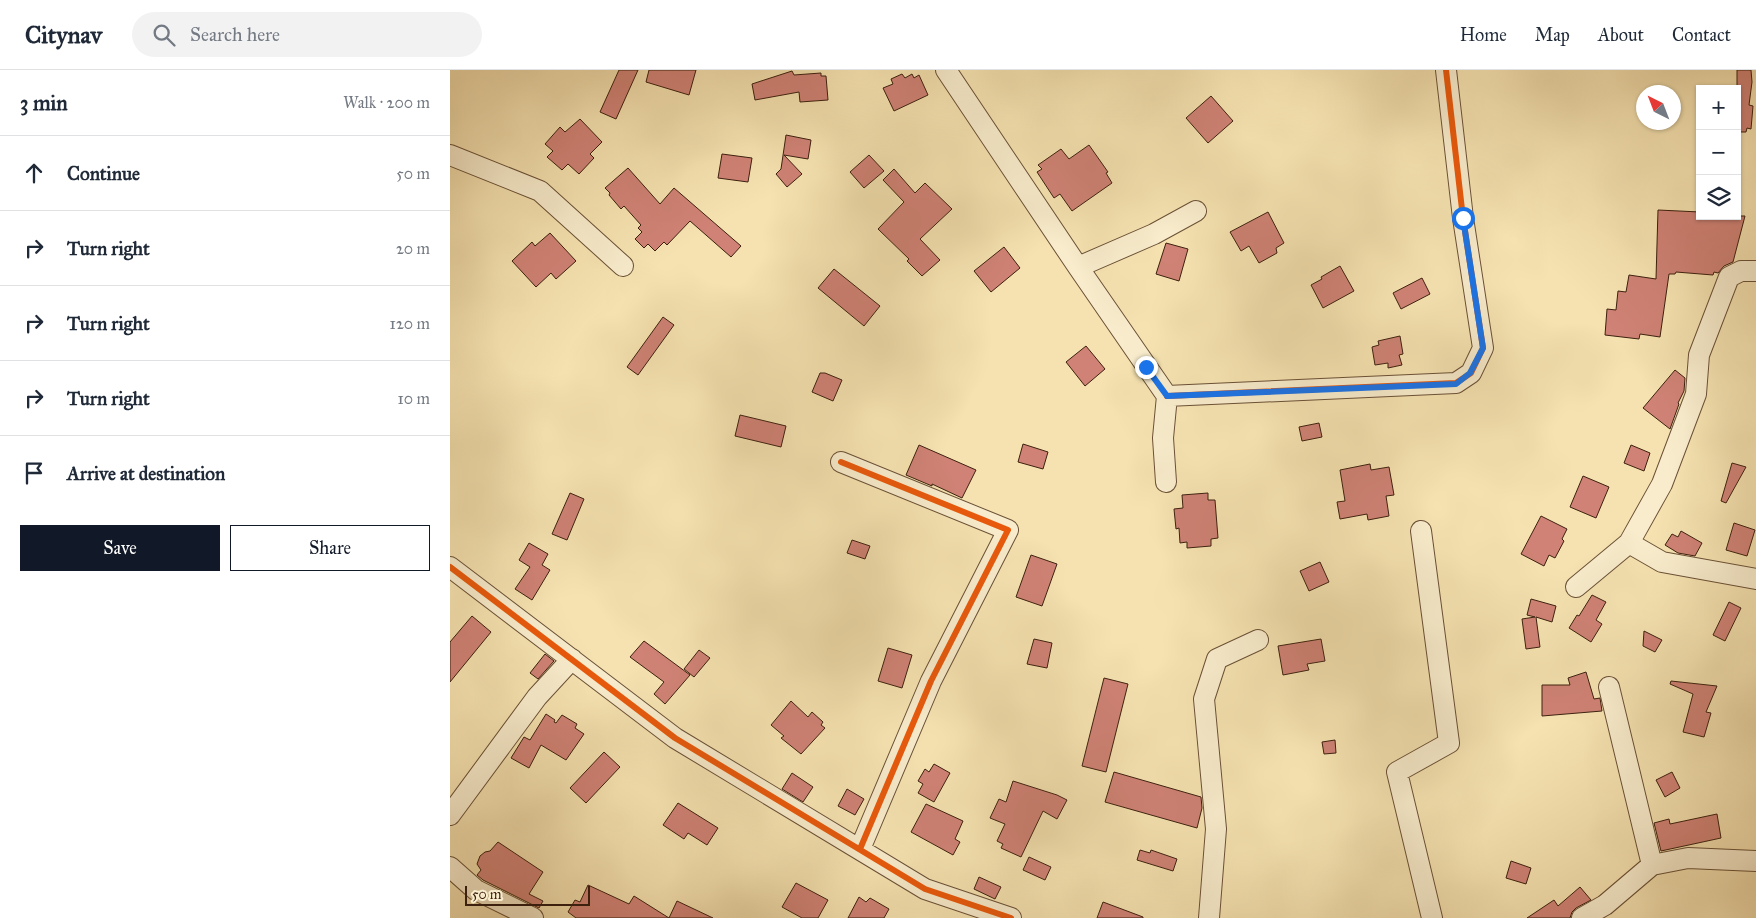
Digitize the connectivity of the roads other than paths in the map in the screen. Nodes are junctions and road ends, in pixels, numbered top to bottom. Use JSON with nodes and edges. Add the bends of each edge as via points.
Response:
{"nodes":[{"id":1,"x":946,"y":70,"type":"edge"},
{"id":2,"x":1446,"y":70,"type":"edge"},
{"id":3,"x":450,"y":155,"type":"edge"},
{"id":4,"x":1196,"y":211,"type":"dead end"},
{"id":5,"x":623,"y":266,"type":"dead end"},
{"id":6,"x":1078,"y":266,"type":"junction"},
{"id":7,"x":1756,"y":271,"type":"edge"},
{"id":8,"x":1167,"y":396,"type":"junction"},
{"id":9,"x":842,"y":462,"type":"dead end"},
{"id":10,"x":1166,"y":482,"type":"dead end"},
{"id":11,"x":1421,"y":531,"type":"dead end"},
{"id":12,"x":1630,"y":543,"type":"junction"},
{"id":13,"x":450,"y":567,"type":"edge"},
{"id":14,"x":1756,"y":579,"type":"edge"},
{"id":15,"x":1576,"y":587,"type":"dead end"},
{"id":16,"x":1258,"y":640,"type":"dead end"},
{"id":17,"x":572,"y":660,"type":"junction"},
{"id":18,"x":1609,"y":687,"type":"dead end"},
{"id":19,"x":450,"y":815,"type":"edge"},
{"id":20,"x":860,"y":849,"type":"junction"},
{"id":21,"x":1756,"y":861,"type":"edge"},
{"id":22,"x":1652,"y":865,"type":"junction"},
{"id":23,"x":450,"y":867,"type":"edge"},
{"id":24,"x":533,"y":918,"type":"edge"},
{"id":25,"x":1011,"y":918,"type":"edge"},
{"id":26,"x":1209,"y":918,"type":"edge"},
{"id":27,"x":1432,"y":918,"type":"edge"},
{"id":28,"x":1582,"y":918,"type":"edge"}],
"edges":[{"from":1,"to":6,"type":"street"},
{"from":2,"to":8,"type":"street","via":[[1463,218],[1483,348],[1470,373],[1456,384]]},
{"from":3,"to":5,"type":"street","via":[[540,192]]},
{"from":4,"to":6,"type":"street","via":[[1154,234]]},
{"from":6,"to":8,"type":"street"},
{"from":7,"to":12,"type":"street","via":[[1740,271],[1729,277],[1699,355],[1696,394],[1662,484]]},
{"from":8,"to":10,"type":"street","via":[[1164,438]]},
{"from":9,"to":20,"type":"street","via":[[1008,530],[931,681]]},
{"from":11,"to":27,"type":"street","via":[[1448,743],[1397,772]]},
{"from":12,"to":14,"type":"street","via":[[1662,562]]},
{"from":12,"to":15,"type":"street"},
{"from":13,"to":17,"type":"street"},
{"from":16,"to":26,"type":"street","via":[[1217,659],[1204,699],[1216,830]]},
{"from":17,"to":19,"type":"street","via":[[538,697]]},
{"from":17,"to":20,"type":"street","via":[[675,738]]},
{"from":18,"to":22,"type":"street"},
{"from":20,"to":25,"type":"street","via":[[925,889]]},
{"from":21,"to":22,"type":"street","via":[[1688,858]]},
{"from":22,"to":28,"type":"street","via":[[1605,905]]},
{"from":23,"to":24,"type":"street","via":[[476,890]]}]}
